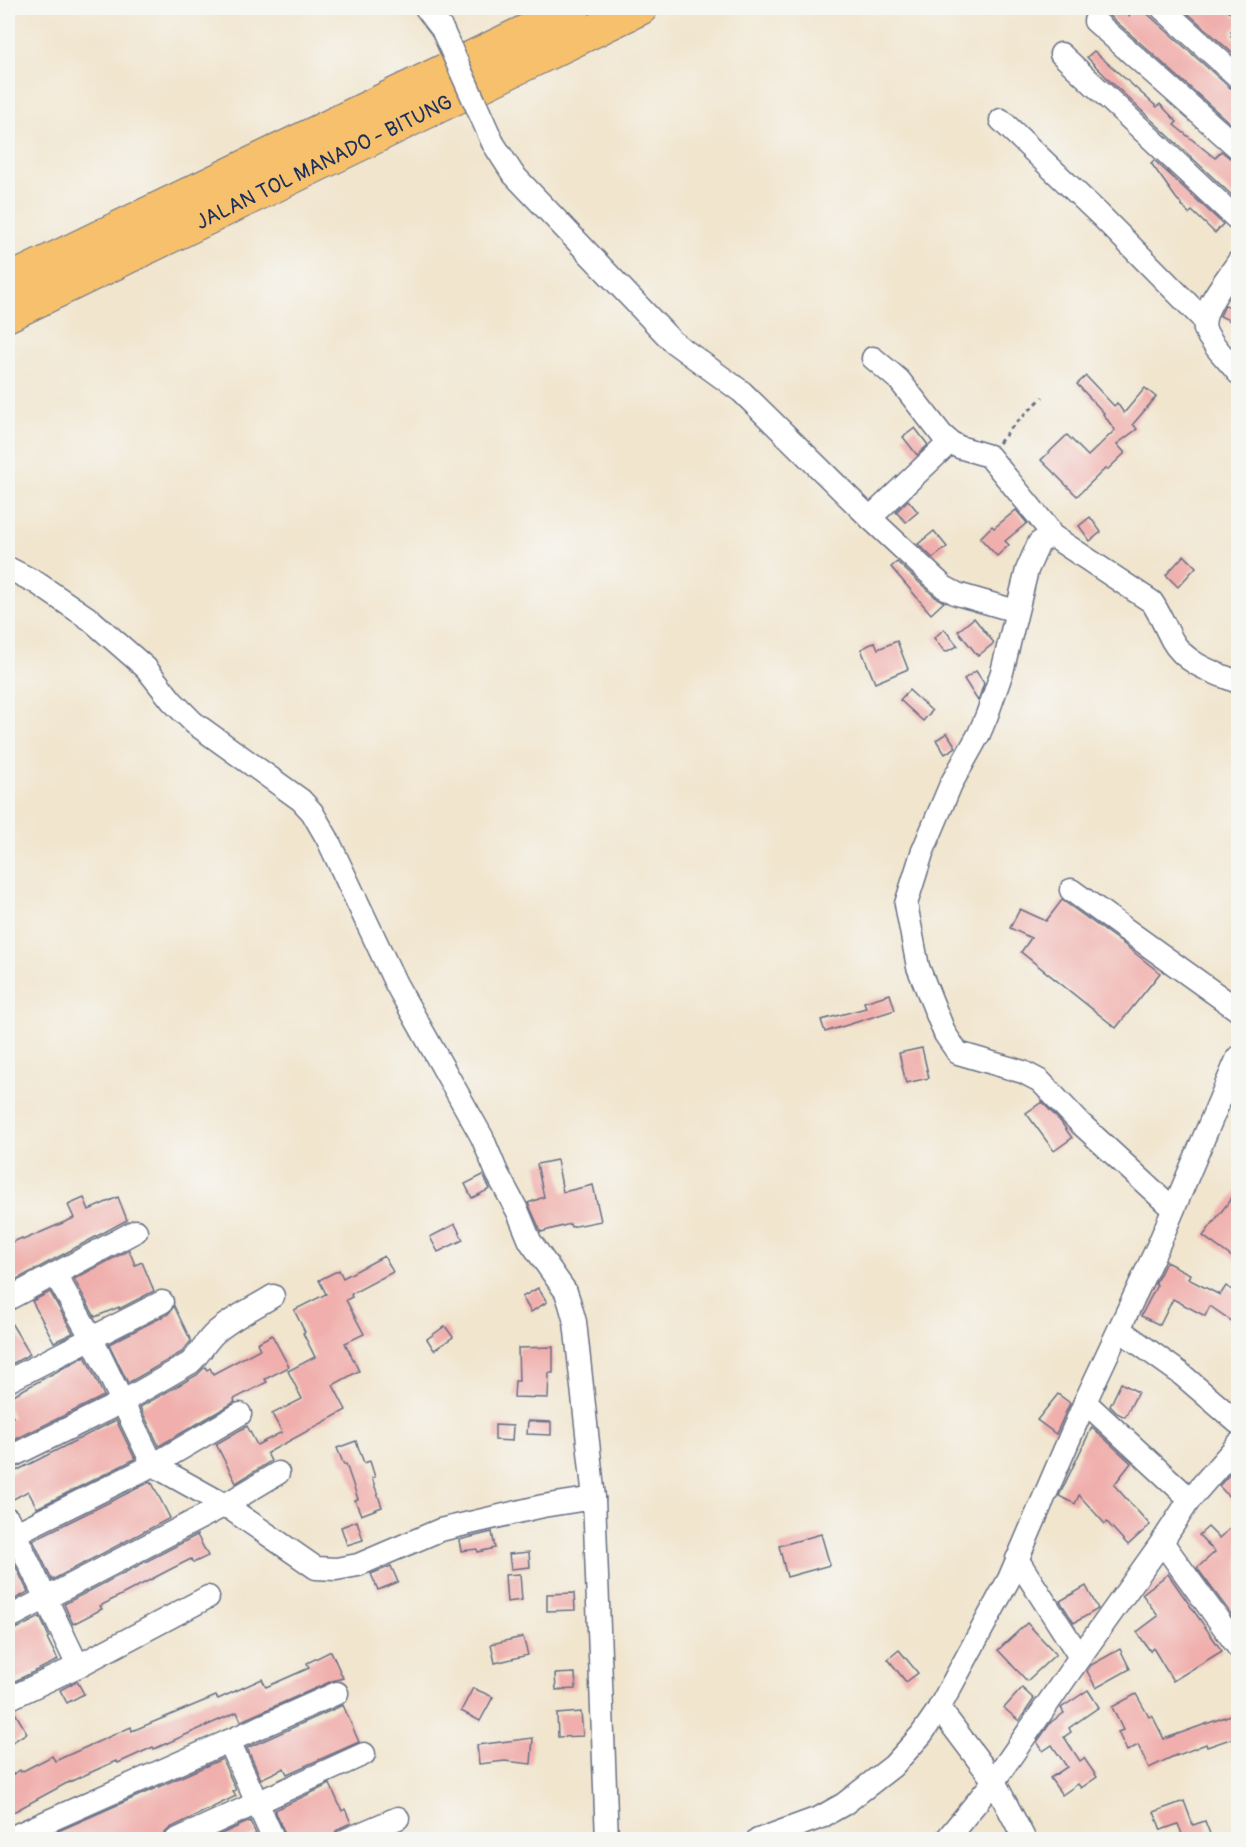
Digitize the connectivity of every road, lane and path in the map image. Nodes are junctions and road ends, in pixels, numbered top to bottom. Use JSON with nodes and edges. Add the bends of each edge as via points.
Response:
{"nodes":[{"id":1,"x":426,"y":8,"type":"edge"},
{"id":2,"x":574,"y":8,"type":"edge"},
{"id":3,"x":641,"y":8,"type":"edge"},
{"id":4,"x":1162,"y":8,"type":"edge"},
{"id":5,"x":1095,"y":21,"type":"dead end"},
{"id":6,"x":1061,"y":54,"type":"dead end"},
{"id":7,"x":1239,"y":77,"type":"edge"},
{"id":8,"x":1001,"y":120,"type":"dead end"},
{"id":9,"x":1239,"y":148,"type":"edge"},
{"id":10,"x":1239,"y":220,"type":"edge"},
{"id":11,"x":1239,"y":262,"type":"edge"},
{"id":12,"x":8,"y":281,"type":"edge"},
{"id":13,"x":8,"y":315,"type":"edge"},
{"id":14,"x":1204,"y":320,"type":"junction"},
{"id":15,"x":873,"y":358,"type":"dead end"},
{"id":16,"x":1239,"y":373,"type":"edge"},
{"id":17,"x":1043,"y":397,"type":"dead end"},
{"id":18,"x":951,"y":442,"type":"junction"},
{"id":19,"x":989,"y":456,"type":"junction"},
{"id":20,"x":870,"y":518,"type":"junction"},
{"id":21,"x":1051,"y":535,"type":"junction"},
{"id":22,"x":8,"y":568,"type":"edge"},
{"id":23,"x":1016,"y":611,"type":"junction"},
{"id":24,"x":1239,"y":682,"type":"edge"},
{"id":25,"x":1071,"y":890,"type":"dead end"},
{"id":26,"x":1239,"y":1010,"type":"edge"},
{"id":27,"x":1239,"y":1057,"type":"edge"},
{"id":28,"x":1173,"y":1209,"type":"junction"},
{"id":29,"x":136,"y":1231,"type":"dead end"},
{"id":30,"x":55,"y":1274,"type":"junction"},
{"id":31,"x":273,"y":1296,"type":"dead end"},
{"id":32,"x":8,"y":1299,"type":"edge"},
{"id":33,"x":162,"y":1302,"type":"dead end"},
{"id":34,"x":1120,"y":1330,"type":"junction"},
{"id":35,"x":90,"y":1337,"type":"junction"},
{"id":36,"x":8,"y":1381,"type":"edge"},
{"id":37,"x":122,"y":1402,"type":"junction"},
{"id":38,"x":1085,"y":1402,"type":"junction"},
{"id":39,"x":240,"y":1414,"type":"dead end"},
{"id":40,"x":1239,"y":1424,"type":"edge"},
{"id":41,"x":1237,"y":1451,"type":"edge"},
{"id":42,"x":8,"y":1458,"type":"edge"},
{"id":43,"x":153,"y":1465,"type":"junction"},
{"id":44,"x":278,"y":1473,"type":"dead end"},
{"id":45,"x":594,"y":1498,"type":"junction"},
{"id":46,"x":1190,"y":1499,"type":"junction"},
{"id":47,"x":225,"y":1505,"type":"junction"},
{"id":48,"x":10,"y":1530,"type":"edge"},
{"id":49,"x":1162,"y":1542,"type":"junction"},
{"id":50,"x":1017,"y":1559,"type":"junction"},
{"id":51,"x":208,"y":1597,"type":"dead end"},
{"id":52,"x":46,"y":1599,"type":"junction"},
{"id":53,"x":8,"y":1618,"type":"edge"},
{"id":54,"x":1239,"y":1647,"type":"edge"},
{"id":55,"x":1080,"y":1657,"type":"junction"},
{"id":56,"x":78,"y":1666,"type":"junction"},
{"id":57,"x":337,"y":1693,"type":"dead end"},
{"id":58,"x":8,"y":1699,"type":"edge"},
{"id":59,"x":939,"y":1708,"type":"junction"},
{"id":60,"x":229,"y":1741,"type":"junction"},
{"id":61,"x":364,"y":1754,"type":"dead end"},
{"id":62,"x":994,"y":1781,"type":"junction"},
{"id":63,"x":257,"y":1804,"type":"junction"},
{"id":64,"x":398,"y":1818,"type":"dead end"},
{"id":65,"x":8,"y":1839,"type":"edge"},
{"id":66,"x":176,"y":1839,"type":"edge"},
{"id":67,"x":274,"y":1839,"type":"edge"},
{"id":68,"x":346,"y":1839,"type":"edge"},
{"id":69,"x":607,"y":1839,"type":"edge"},
{"id":70,"x":758,"y":1839,"type":"edge"},
{"id":71,"x":945,"y":1839,"type":"edge"},
{"id":72,"x":1025,"y":1839,"type":"edge"}],
"edges":[{"from":1,"to":20,"type":"street","bridge":true,"via":[[442,30],[493,143],[513,174],[673,342],[742,392]]},
{"from":2,"to":12,"type":"highway","name":"JALAN TOL MANADO - BITUNG"},
{"from":3,"to":13,"type":"highway","name":"JALAN TOL MANADO - BITUNG"},
{"from":4,"to":7,"type":"street"},
{"from":5,"to":9,"type":"street"},
{"from":6,"to":10,"type":"street"},
{"from":8,"to":14,"type":"street"},
{"from":11,"to":14,"type":"street"},
{"from":14,"to":16,"type":"street","via":[[1205,330]]},
{"from":15,"to":18,"type":"street","via":[[898,380]]},
{"from":17,"to":19,"type":"path"},
{"from":18,"to":19,"type":"street"},
{"from":18,"to":20,"type":"street"},
{"from":19,"to":21,"type":"street"},
{"from":20,"to":23,"type":"street","via":[[944,587]]},
{"from":21,"to":23,"type":"street","via":[[1032,556]]},
{"from":21,"to":24,"type":"street","via":[[1152,602],[1173,642],[1200,667]]},
{"from":22,"to":45,"type":"street","via":[[91,620],[146,668],[194,723],[302,800],[312,812],[396,984],[482,1137],[530,1241],[566,1292],[575,1322]]},
{"from":23,"to":28,"type":"street","via":[[987,715],[951,784],[906,904],[918,967],[945,1034],[958,1053],[1023,1072],[1040,1081],[1080,1124]]},
{"from":25,"to":26,"type":"street"},
{"from":27,"to":28,"type":"street"},
{"from":28,"to":34,"type":"street"},
{"from":29,"to":30,"type":"street"},
{"from":30,"to":32,"type":"street"},
{"from":30,"to":35,"type":"street"},
{"from":31,"to":37,"type":"street","via":[[222,1327],[190,1363]]},
{"from":33,"to":35,"type":"street"},
{"from":34,"to":38,"type":"street"},
{"from":34,"to":40,"type":"street","via":[[1180,1373]]},
{"from":35,"to":36,"type":"street"},
{"from":35,"to":37,"type":"street"},
{"from":37,"to":42,"type":"street"},
{"from":37,"to":43,"type":"street"},
{"from":38,"to":46,"type":"street"},
{"from":38,"to":50,"type":"street"},
{"from":39,"to":43,"type":"street"},
{"from":41,"to":46,"type":"street"},
{"from":43,"to":47,"type":"street"},
{"from":43,"to":48,"type":"street"},
{"from":44,"to":47,"type":"street"},
{"from":45,"to":47,"type":"street","via":[[440,1530],[358,1565],[336,1569],[316,1568]]},
{"from":45,"to":69,"type":"street"},
{"from":46,"to":49,"type":"street"},
{"from":47,"to":52,"type":"street"},
{"from":48,"to":52,"type":"street"},
{"from":49,"to":54,"type":"street"},
{"from":49,"to":55,"type":"street"},
{"from":50,"to":55,"type":"street"},
{"from":50,"to":59,"type":"street"},
{"from":51,"to":56,"type":"street"},
{"from":52,"to":53,"type":"street"},
{"from":52,"to":56,"type":"street"},
{"from":55,"to":62,"type":"street"},
{"from":56,"to":58,"type":"street"},
{"from":57,"to":60,"type":"street"},
{"from":59,"to":62,"type":"street"},
{"from":59,"to":70,"type":"street","via":[[921,1735],[892,1766],[858,1794],[821,1817]]},
{"from":60,"to":63,"type":"street"},
{"from":60,"to":65,"type":"street"},
{"from":61,"to":63,"type":"street"},
{"from":62,"to":71,"type":"street"},
{"from":62,"to":72,"type":"street"},
{"from":63,"to":66,"type":"street"},
{"from":63,"to":67,"type":"street"},
{"from":64,"to":68,"type":"street"}]}
